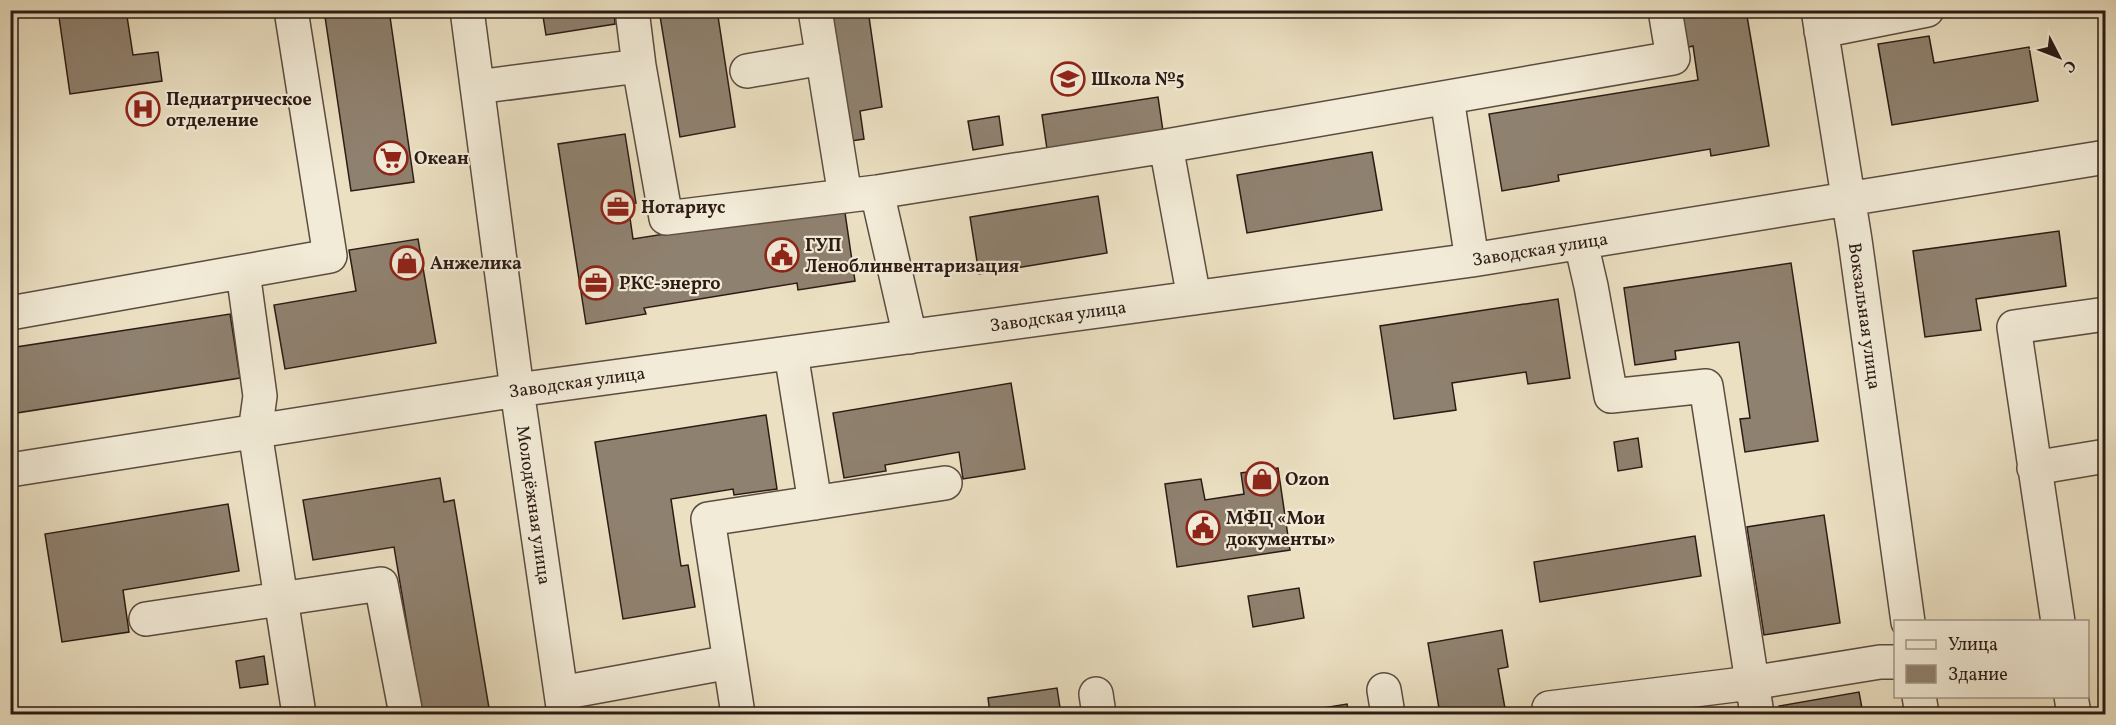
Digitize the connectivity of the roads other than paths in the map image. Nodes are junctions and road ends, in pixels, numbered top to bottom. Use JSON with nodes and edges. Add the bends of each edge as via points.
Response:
{"nodes":[{"id":1,"x":291,"y":10,"type":"edge"},
{"id":2,"x":467,"y":10,"type":"edge"},
{"id":3,"x":632,"y":10,"type":"edge"},
{"id":4,"x":815,"y":10,"type":"edge"},
{"id":5,"x":1665,"y":10,"type":"edge"},
{"id":6,"x":1927,"y":10,"type":"edge"},
{"id":7,"x":1820,"y":21,"type":"edge"},
{"id":8,"x":823,"y":58,"type":"junction"},
{"id":9,"x":639,"y":66,"type":"junction"},
{"id":10,"x":747,"y":71,"type":"dead end"},
{"id":11,"x":477,"y":87,"type":"junction"},
{"id":12,"x":1448,"y":98,"type":"junction"},
{"id":13,"x":1166,"y":146,"type":"junction"},
{"id":14,"x":2106,"y":158,"type":"edge"},
{"id":15,"x":861,"y":194,"type":"junction"},
{"id":16,"x":1848,"y":199,"type":"junction"},
{"id":17,"x":1581,"y":243,"type":"junction"},
{"id":18,"x":1472,"y":260,"type":"junction"},
{"id":19,"x":243,"y":272,"type":"junction"},
{"id":20,"x":1194,"y":298,"type":"junction"},
{"id":21,"x":10,"y":313,"type":"edge"},
{"id":22,"x":2106,"y":314,"type":"edge"},
{"id":23,"x":910,"y":337,"type":"junction"},
{"id":24,"x":791,"y":353,"type":"junction"},
{"id":25,"x":517,"y":390,"type":"junction"},
{"id":26,"x":255,"y":432,"type":"junction"},
{"id":27,"x":2106,"y":456,"type":"edge"},
{"id":28,"x":2034,"y":468,"type":"junction"},
{"id":29,"x":10,"y":470,"type":"edge"},
{"id":30,"x":945,"y":483,"type":"dead end"},
{"id":31,"x":814,"y":503,"type":"junction"},
{"id":32,"x":281,"y":598,"type":"junction"},
{"id":33,"x":146,"y":619,"type":"dead end"},
{"id":34,"x":1908,"y":620,"type":"edge"},
{"id":35,"x":2058,"y":620,"type":"edge"},
{"id":36,"x":730,"y":662,"type":"junction"},
{"id":37,"x":1894,"y":662,"type":"edge"},
{"id":38,"x":1751,"y":683,"type":"junction"},
{"id":39,"x":1919,"y":698,"type":"edge"},
{"id":40,"x":2071,"y":698,"type":"edge"},
{"id":41,"x":563,"y":704,"type":"edge"},
{"id":42,"x":1549,"y":708,"type":"dead end"},
{"id":43,"x":299,"y":714,"type":"edge"},
{"id":44,"x":406,"y":714,"type":"edge"},
{"id":45,"x":738,"y":714,"type":"edge"},
{"id":46,"x":1757,"y":714,"type":"edge"},
{"id":47,"x":1922,"y":714,"type":"edge"},
{"id":48,"x":2074,"y":714,"type":"edge"}],
"edges":[{"from":1,"to":19,"type":"street","via":[[330,256]]},
{"from":2,"to":11,"type":"street","name":"Молодёжная улица"},
{"from":3,"to":9,"type":"street"},
{"from":4,"to":8,"type":"street"},
{"from":5,"to":12,"type":"street","via":[[1673,58]]},
{"from":6,"to":7,"type":"street"},
{"from":7,"to":16,"type":"street","name":"Вокзальная улица"},
{"from":8,"to":10,"type":"street"},
{"from":8,"to":15,"type":"street"},
{"from":9,"to":11,"type":"street"},
{"from":9,"to":15,"type":"street","via":[[666,218]]},
{"from":11,"to":25,"type":"street","name":"Молодёжная улица"},
{"from":12,"to":13,"type":"street"},
{"from":12,"to":18,"type":"street"},
{"from":13,"to":15,"type":"street"},
{"from":13,"to":20,"type":"street"},
{"from":14,"to":16,"type":"street","name":"Заводская улица"},
{"from":15,"to":23,"type":"street"},
{"from":16,"to":17,"type":"street","name":"Заводская улица"},
{"from":16,"to":34,"type":"street","name":"Вокзальная улица"},
{"from":17,"to":18,"type":"street","name":"Заводская улица"},
{"from":17,"to":38,"type":"street","via":[[1611,396],[1706,386]]},
{"from":18,"to":20,"type":"street","name":"Заводская улица"},
{"from":19,"to":21,"type":"street"},
{"from":19,"to":26,"type":"street","via":[[260,396]]},
{"from":20,"to":23,"type":"street","name":"Заводская улица"},
{"from":22,"to":28,"type":"street","via":[[2014,327]]},
{"from":23,"to":24,"type":"street","name":"Заводская улица"},
{"from":24,"to":25,"type":"street","name":"Заводская улица"},
{"from":24,"to":31,"type":"street"},
{"from":25,"to":26,"type":"street","name":"Заводская улица"},
{"from":25,"to":41,"type":"street","name":"Молодёжная улица"},
{"from":26,"to":29,"type":"street","name":"Заводская улица"},
{"from":26,"to":32,"type":"street"},
{"from":27,"to":28,"type":"street"},
{"from":28,"to":35,"type":"street"},
{"from":30,"to":31,"type":"street"},
{"from":31,"to":36,"type":"street","via":[[708,519]]},
{"from":32,"to":33,"type":"street"},
{"from":32,"to":43,"type":"street"},
{"from":32,"to":44,"type":"street","via":[[381,584]]},
{"from":36,"to":41,"type":"street"},
{"from":36,"to":45,"type":"street"},
{"from":37,"to":38,"type":"street"},
{"from":38,"to":42,"type":"street"},
{"from":38,"to":46,"type":"street"},
{"from":39,"to":47,"type":"street"},
{"from":40,"to":48,"type":"street"}]}
